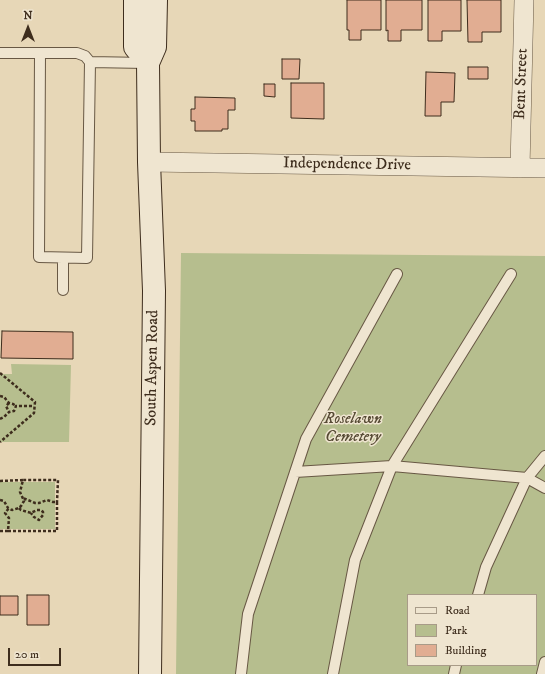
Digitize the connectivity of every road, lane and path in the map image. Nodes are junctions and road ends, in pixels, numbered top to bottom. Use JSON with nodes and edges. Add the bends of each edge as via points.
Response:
{"nodes":[{"id":1,"x":135,"y":0,"type":"edge"},
{"id":2,"x":156,"y":0,"type":"edge"},
{"id":3,"x":524,"y":0,"type":"edge"},
{"id":4,"x":0,"y":53,"type":"edge"},
{"id":5,"x":40,"y":53,"type":"junction"},
{"id":6,"x":90,"y":62,"type":"junction"},
{"id":7,"x":148,"y":63,"type":"junction"},
{"id":8,"x":149,"y":162,"type":"junction"},
{"id":9,"x":520,"y":168,"type":"junction"},
{"id":10,"x":545,"y":168,"type":"edge"},
{"id":11,"x":63,"y":258,"type":"junction"},
{"id":12,"x":397,"y":274,"type":"dead end"},
{"id":13,"x":511,"y":274,"type":"dead end"},
{"id":14,"x":63,"y":290,"type":"dead end"},
{"id":15,"x":0,"y":373,"type":"edge"},
{"id":16,"x":0,"y":396,"type":"edge"},
{"id":17,"x":9,"y":403,"type":"junction"},
{"id":18,"x":16,"y":406,"type":"junction"},
{"id":19,"x":34,"y":406,"type":"junction"},
{"id":20,"x":9,"y":412,"type":"junction"},
{"id":21,"x":0,"y":419,"type":"edge"},
{"id":22,"x":0,"y":442,"type":"edge"},
{"id":23,"x":545,"y":456,"type":"edge"},
{"id":24,"x":392,"y":466,"type":"junction"},
{"id":25,"x":295,"y":472,"type":"junction"},
{"id":26,"x":527,"y":478,"type":"junction"},
{"id":27,"x":23,"y":480,"type":"junction"},
{"id":28,"x":0,"y":481,"type":"edge"},
{"id":29,"x":545,"y":488,"type":"edge"},
{"id":30,"x":23,"y":498,"type":"junction"},
{"id":31,"x":0,"y":500,"type":"edge"},
{"id":32,"x":57,"y":502,"type":"junction"},
{"id":33,"x":9,"y":508,"type":"junction"},
{"id":34,"x":19,"y":508,"type":"junction"},
{"id":35,"x":32,"y":513,"type":"junction"},
{"id":36,"x":0,"y":531,"type":"edge"},
{"id":37,"x":8,"y":531,"type":"junction"},
{"id":38,"x":478,"y":594,"type":"edge"},
{"id":39,"x":545,"y":662,"type":"edge"},
{"id":40,"x":150,"y":674,"type":"edge"},
{"id":41,"x":241,"y":674,"type":"edge"},
{"id":42,"x":333,"y":674,"type":"edge"},
{"id":43,"x":542,"y":674,"type":"edge"}],
"edges":[{"from":1,"to":7,"type":"street","via":[[135,47]]},
{"from":2,"to":7,"type":"street","name":"South Aspen Road","via":[[155,47]]},
{"from":3,"to":9,"type":"street","name":"Bent Street"},
{"from":4,"to":5,"type":"lane"},
{"from":5,"to":6,"type":"lane","via":[[77,53],[86,56]]},
{"from":5,"to":11,"type":"lane","via":[[39,258]]},
{"from":6,"to":7,"type":"lane"},
{"from":6,"to":11,"type":"lane","via":[[87,258]]},
{"from":7,"to":8,"type":"street","name":"South Aspen Road"},
{"from":8,"to":9,"type":"street","name":"Independence Drive"},
{"from":8,"to":40,"type":"street","name":"South Aspen Road","via":[[154,290]]},
{"from":9,"to":10,"type":"street","name":"Independence Drive"},
{"from":11,"to":14,"type":"lane"},
{"from":12,"to":25,"type":"lane","via":[[306,439]]},
{"from":13,"to":24,"type":"lane"},
{"from":15,"to":19,"type":"path","via":[[35,402]]},
{"from":16,"to":17,"type":"path"},
{"from":17,"to":18,"type":"path"},
{"from":17,"to":20,"type":"path","via":[[6,406]]},
{"from":18,"to":19,"type":"path"},
{"from":18,"to":20,"type":"path","via":[[14,411]]},
{"from":19,"to":22,"type":"path","via":[[34,413]]},
{"from":20,"to":21,"type":"path"},
{"from":23,"to":26,"type":"lane"},
{"from":24,"to":25,"type":"lane"},
{"from":24,"to":26,"type":"lane"},
{"from":24,"to":42,"type":"lane","via":[[355,560]]},
{"from":25,"to":41,"type":"lane","via":[[248,614]]},
{"from":26,"to":29,"type":"lane"},
{"from":26,"to":38,"type":"lane","via":[[486,567]]},
{"from":27,"to":28,"type":"path"},
{"from":27,"to":30,"type":"path","via":[[20,492]]},
{"from":27,"to":32,"type":"path","via":[[58,480]]},
{"from":30,"to":32,"type":"path","via":[[35,503],[47,500]]},
{"from":30,"to":34,"type":"path"},
{"from":31,"to":33,"type":"path","via":[[4,500]]},
{"from":32,"to":37,"type":"path","via":[[57,531]]},
{"from":33,"to":34,"type":"path"},
{"from":33,"to":37,"type":"path","via":[[5,513],[9,518]]},
{"from":34,"to":35,"type":"path"},
{"from":35,"to":35,"type":"path","via":[[39,520],[44,515],[41,510]]},
{"from":36,"to":37,"type":"path"},
{"from":39,"to":43,"type":"lane"}]}
